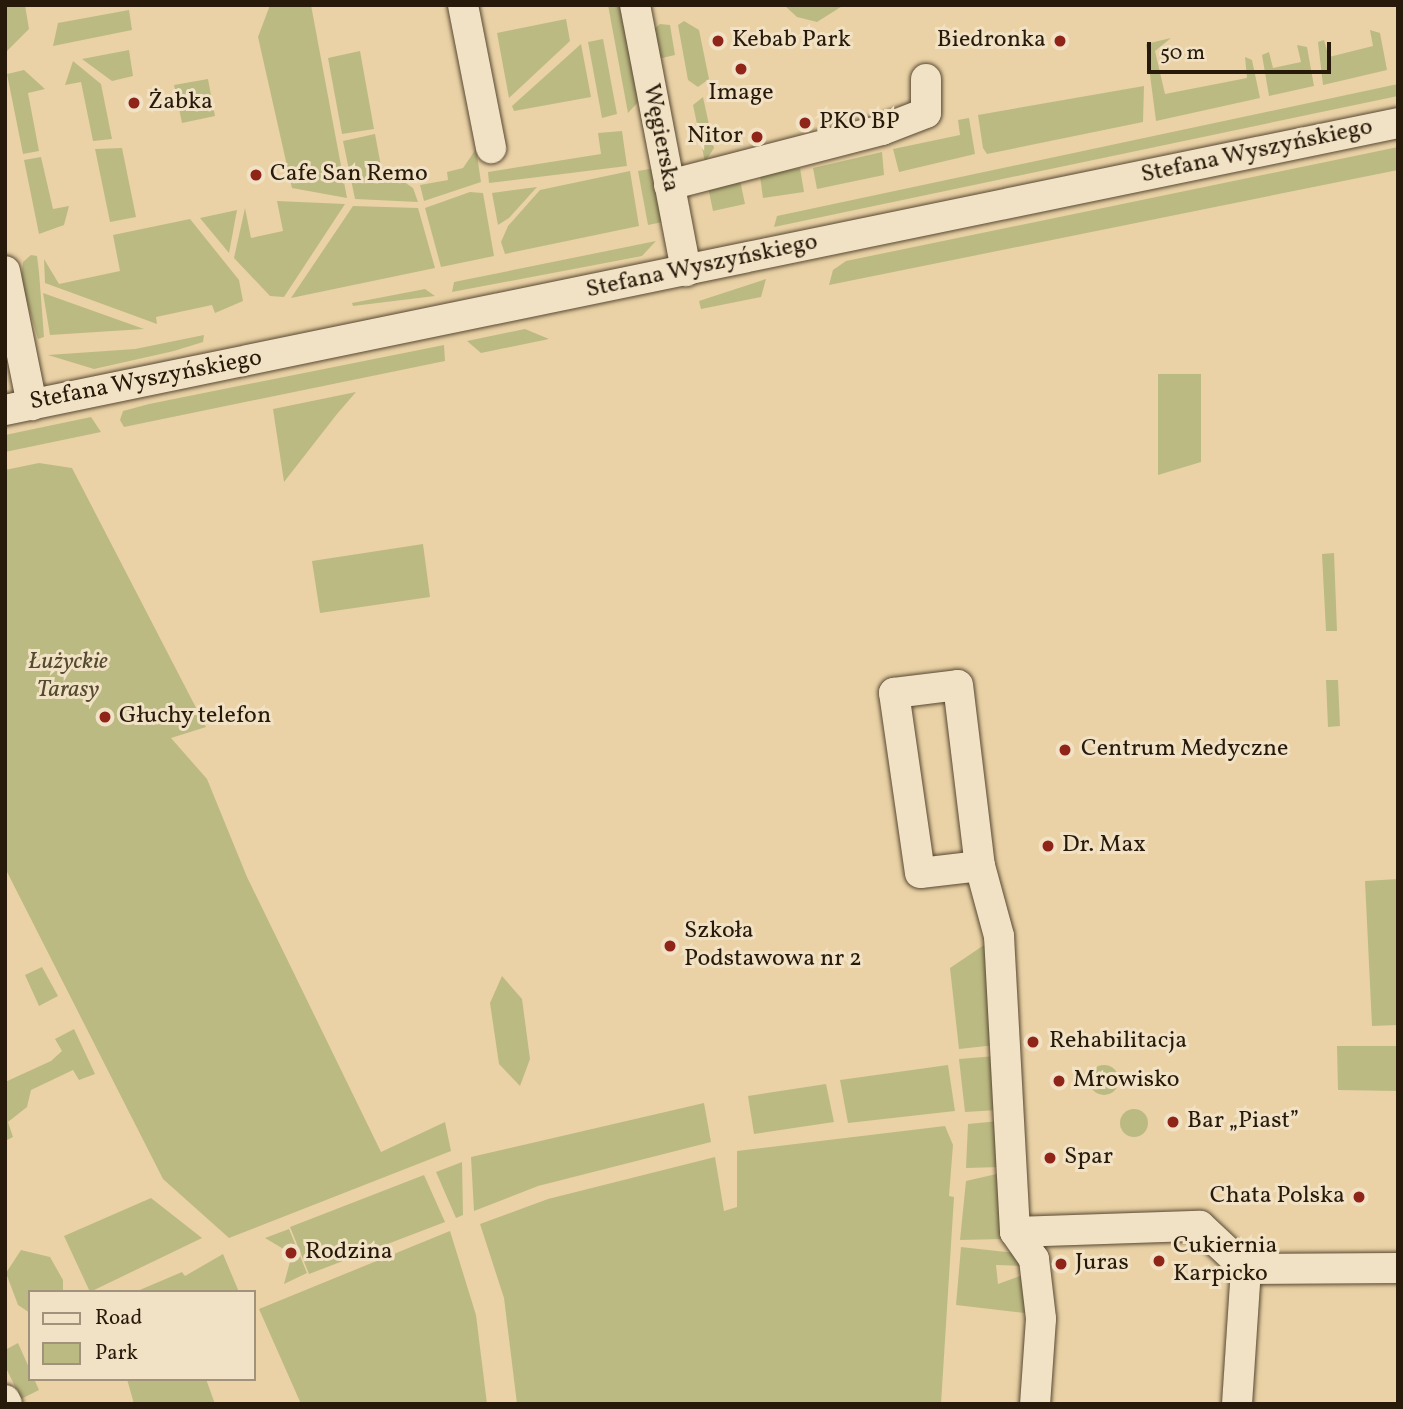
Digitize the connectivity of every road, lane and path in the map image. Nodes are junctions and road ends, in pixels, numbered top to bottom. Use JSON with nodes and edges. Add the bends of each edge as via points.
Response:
{"nodes":[{"id":1,"x":463,"y":5,"type":"edge"},
{"id":2,"x":635,"y":5,"type":"edge"},
{"id":3,"x":926,"y":79,"type":"dead end"},
{"id":4,"x":1398,"y":123,"type":"edge"},
{"id":5,"x":491,"y":148,"type":"dead end"},
{"id":6,"x":669,"y":185,"type":"junction"},
{"id":7,"x":5,"y":271,"type":"edge"},
{"id":8,"x":686,"y":271,"type":"junction"},
{"id":9,"x":19,"y":407,"type":"edge"},
{"id":10,"x":980,"y":866,"type":"junction"},
{"id":11,"x":1015,"y":1231,"type":"junction"},
{"id":12,"x":1398,"y":1268,"type":"edge"},
{"id":13,"x":1246,"y":1269,"type":"junction"},
{"id":14,"x":1035,"y":1404,"type":"edge"},
{"id":15,"x":1237,"y":1404,"type":"edge"}],
"edges":[{"from":1,"to":5,"type":"street"},
{"from":2,"to":6,"type":"street","name":"Węgierska"},
{"from":3,"to":6,"type":"street","via":[[926,113],[882,131]]},
{"from":4,"to":8,"type":"street","name":"Stefana Wyszyńskiego"},
{"from":6,"to":8,"type":"street","name":"Węgierska"},
{"from":7,"to":9,"type":"street"},
{"from":8,"to":9,"type":"street","name":"Stefana Wyszyńskiego"},
{"from":10,"to":10,"type":"street","via":[[958,685],[894,692],[920,873]]},
{"from":10,"to":11,"type":"street","via":[[999,936]]},
{"from":11,"to":13,"type":"street","via":[[1200,1226]]},
{"from":11,"to":14,"type":"street","via":[[1034,1259],[1041,1319]]},
{"from":12,"to":13,"type":"street"},
{"from":13,"to":15,"type":"street"}]}
